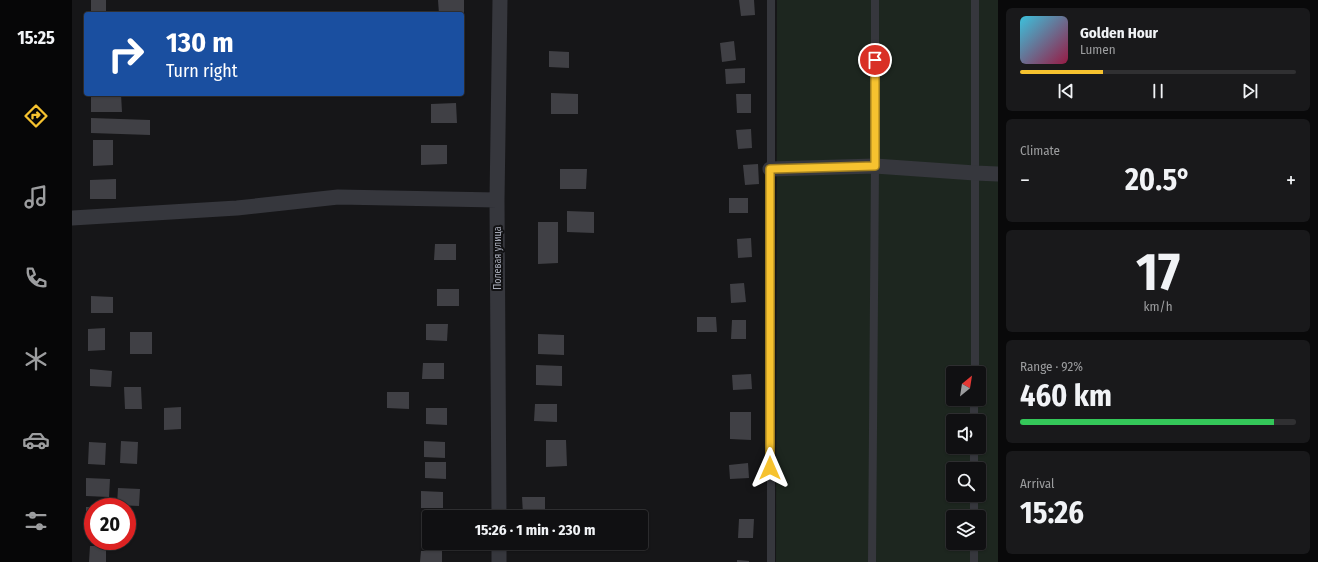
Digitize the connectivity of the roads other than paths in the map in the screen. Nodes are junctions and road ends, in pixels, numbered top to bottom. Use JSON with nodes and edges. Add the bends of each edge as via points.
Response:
{"nodes":[{"id":1,"x":500,"y":0,"type":"edge"},
{"id":2,"x":771,"y":0,"type":"edge"},
{"id":3,"x":875,"y":0,"type":"edge"},
{"id":4,"x":975,"y":0,"type":"edge"},
{"id":5,"x":875,"y":166,"type":"junction"},
{"id":6,"x":770,"y":169,"type":"junction"},
{"id":7,"x":975,"y":173,"type":"junction"},
{"id":8,"x":998,"y":174,"type":"edge"},
{"id":9,"x":497,"y":200,"type":"junction"},
{"id":10,"x":72,"y":218,"type":"edge"},
{"id":11,"x":975,"y":366,"type":"edge"},
{"id":12,"x":498,"y":510,"type":"edge"},
{"id":13,"x":499,"y":550,"type":"edge"},
{"id":14,"x":974,"y":550,"type":"edge"},
{"id":15,"x":499,"y":562,"type":"edge"},
{"id":16,"x":771,"y":562,"type":"edge"},
{"id":17,"x":872,"y":562,"type":"edge"},
{"id":18,"x":974,"y":562,"type":"edge"}],
"edges":[{"from":1,"to":9,"type":"street","name":"Полевая улица"},
{"from":2,"to":6,"type":"lane"},
{"from":3,"to":5,"type":"lane"},
{"from":4,"to":7,"type":"lane"},
{"from":5,"to":6,"type":"street"},
{"from":5,"to":7,"type":"street"},
{"from":5,"to":17,"type":"lane"},
{"from":6,"to":16,"type":"lane"},
{"from":7,"to":8,"type":"street"},
{"from":7,"to":11,"type":"lane"},
{"from":9,"to":10,"type":"street","via":[[338,197],[237,208]]},
{"from":9,"to":12,"type":"street","name":"Полевая улица"},
{"from":13,"to":15,"type":"street"},
{"from":14,"to":18,"type":"lane"}]}
